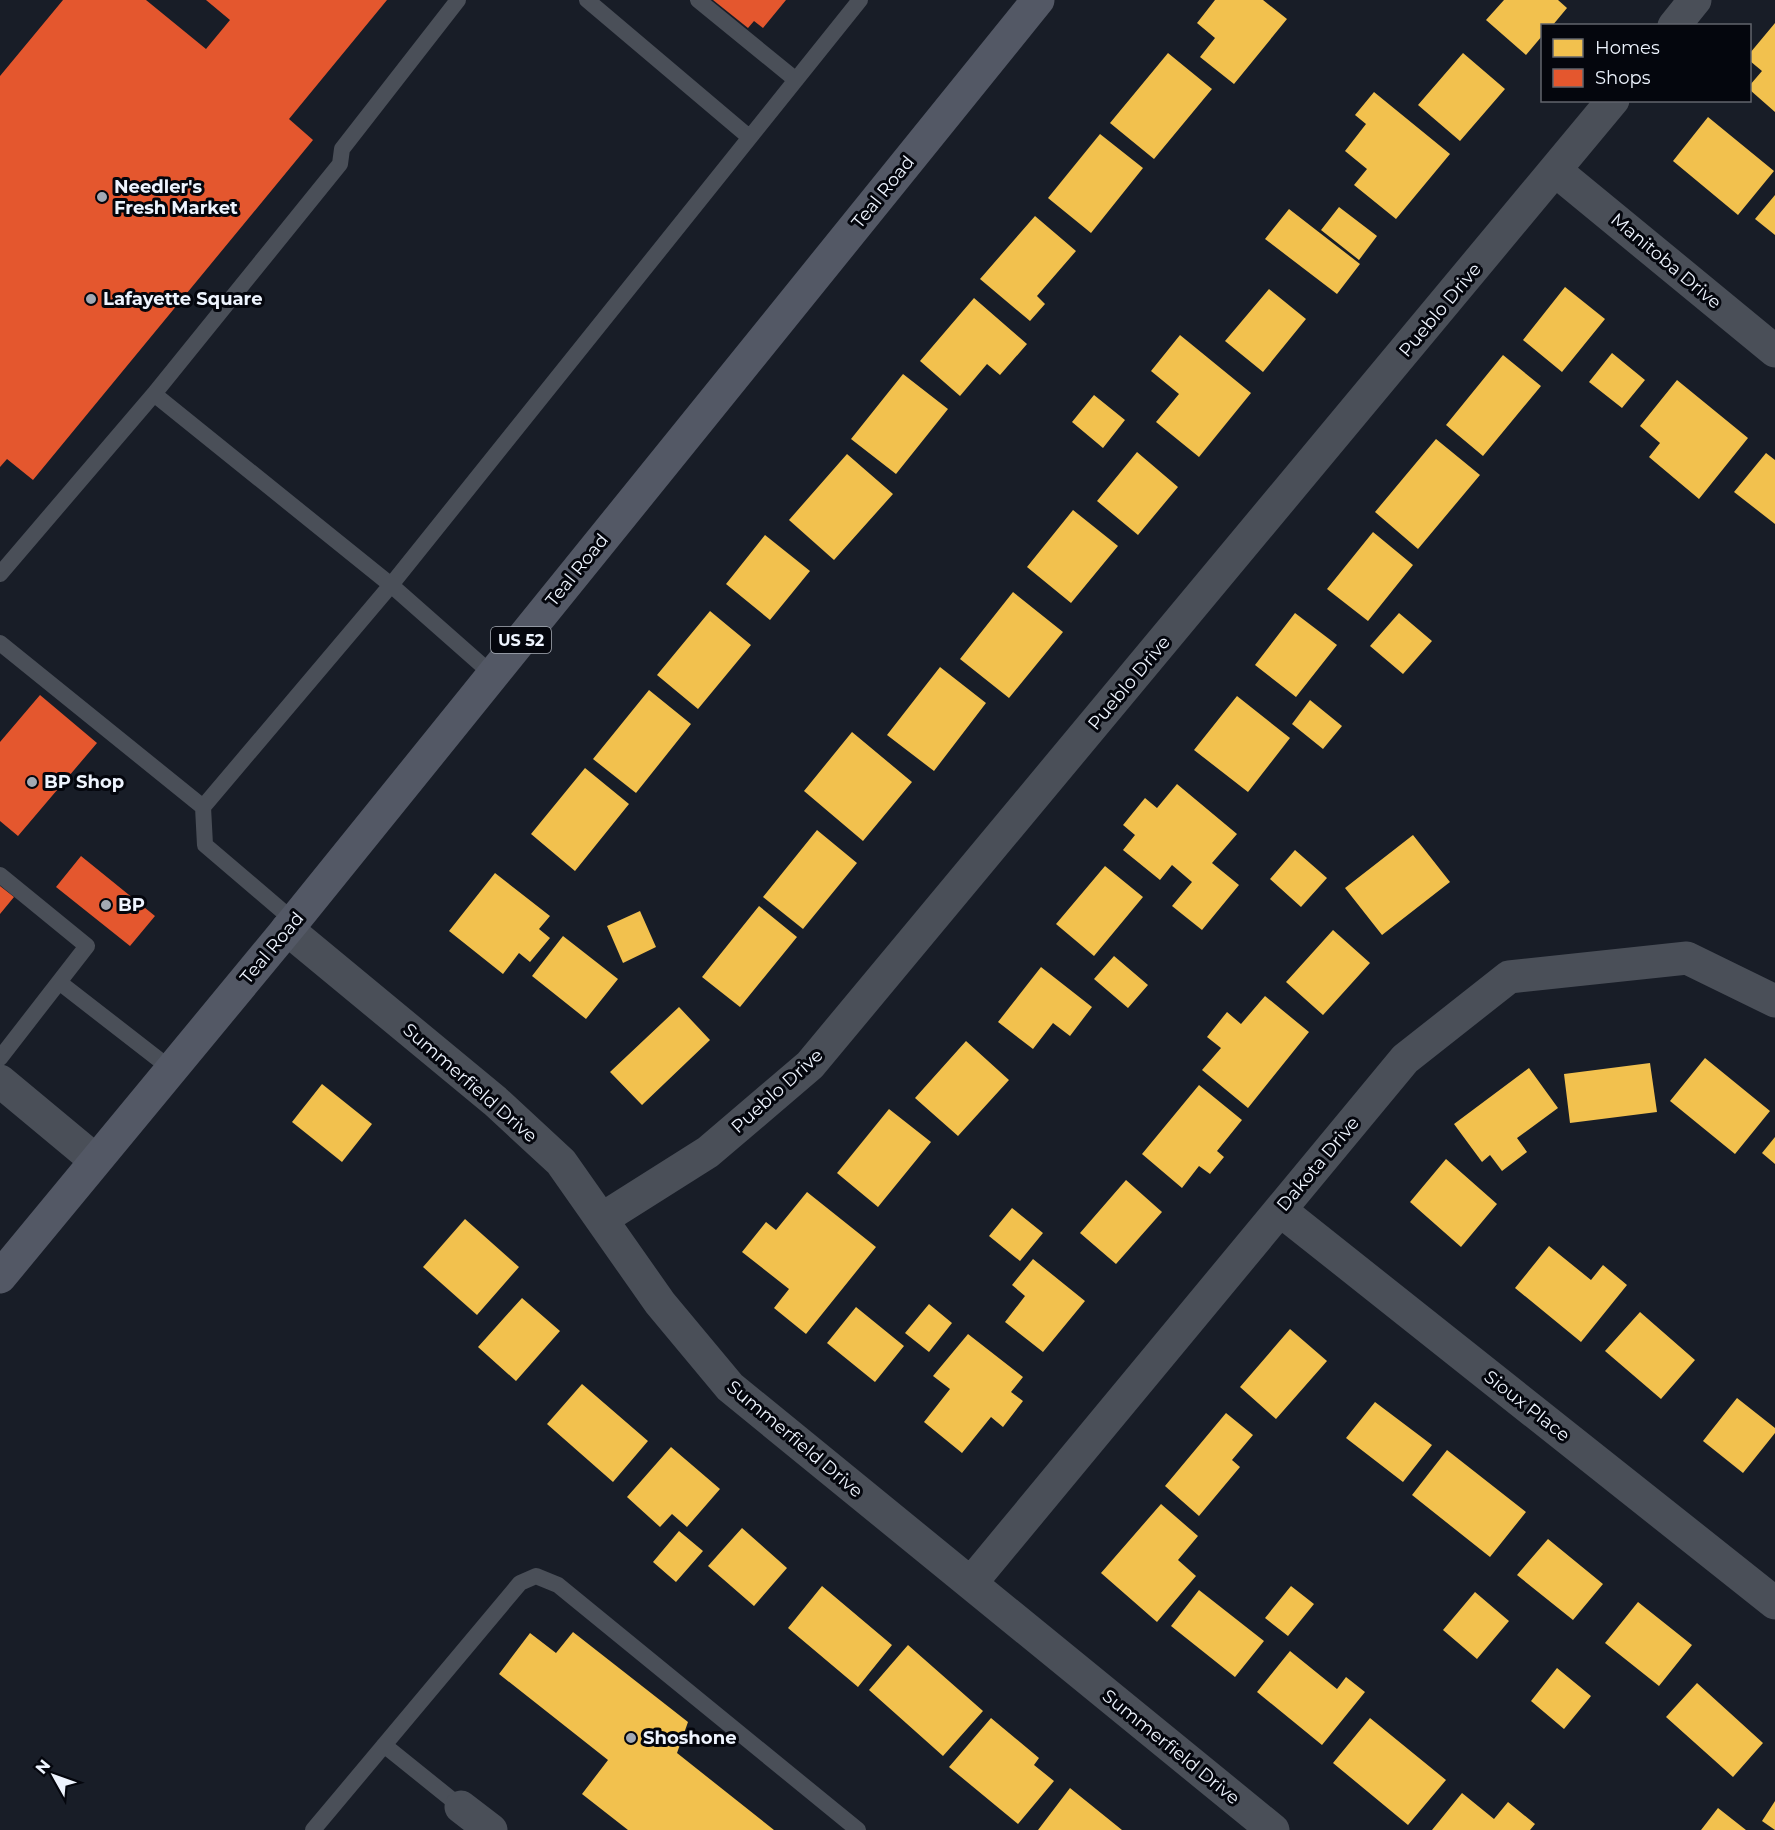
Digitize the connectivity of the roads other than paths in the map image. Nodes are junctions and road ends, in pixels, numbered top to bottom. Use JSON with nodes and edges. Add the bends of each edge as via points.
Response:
{"nodes":[{"id":1,"x":458,"y":0,"type":"edge"},
{"id":2,"x":586,"y":0,"type":"edge"},
{"id":3,"x":698,"y":0,"type":"edge"},
{"id":4,"x":860,"y":0,"type":"edge"},
{"id":5,"x":1038,"y":0,"type":"edge"},
{"id":6,"x":1695,"y":0,"type":"edge"},
{"id":7,"x":1676,"y":24,"type":"edge"},
{"id":8,"x":796,"y":80,"type":"junction"},
{"id":9,"x":1611,"y":102,"type":"edge"},
{"id":10,"x":749,"y":137,"type":"junction"},
{"id":11,"x":1556,"y":171,"type":"junction"},
{"id":12,"x":1775,"y":351,"type":"edge"},
{"id":13,"x":154,"y":394,"type":"junction"},
{"id":14,"x":0,"y":574,"type":"edge"},
{"id":15,"x":391,"y":585,"type":"junction"},
{"id":16,"x":0,"y":643,"type":"edge"},
{"id":17,"x":493,"y":675,"type":"junction"},
{"id":18,"x":203,"y":807,"type":"junction"},
{"id":19,"x":0,"y":875,"type":"edge"},
{"id":20,"x":291,"y":925,"type":"junction"},
{"id":21,"x":59,"y":982,"type":"junction"},
{"id":22,"x":1775,"y":1001,"type":"edge"},
{"id":23,"x":0,"y":1058,"type":"edge"},
{"id":24,"x":171,"y":1069,"type":"junction"},
{"id":25,"x":0,"y":1081,"type":"edge"},
{"id":26,"x":95,"y":1160,"type":"junction"},
{"id":27,"x":1280,"y":1210,"type":"junction"},
{"id":28,"x":602,"y":1219,"type":"junction"},
{"id":29,"x":0,"y":1277,"type":"edge"},
{"id":30,"x":970,"y":1583,"type":"junction"},
{"id":31,"x":1775,"y":1603,"type":"edge"},
{"id":32,"x":384,"y":1745,"type":"junction"},
{"id":33,"x":461,"y":1807,"type":"joint"},
{"id":34,"x":313,"y":1830,"type":"edge"},
{"id":35,"x":491,"y":1830,"type":"edge"},
{"id":36,"x":858,"y":1830,"type":"edge"},
{"id":37,"x":1273,"y":1830,"type":"edge"}],
"edges":[{"from":1,"to":13,"type":"lane","via":[[342,149],[340,164]]},
{"from":2,"to":10,"type":"lane"},
{"from":3,"to":8,"type":"lane"},
{"from":4,"to":8,"type":"lane"},
{"from":5,"to":17,"type":"main road","name":"Teal Road","number":"US 52"},
{"from":6,"to":7,"type":"street"},
{"from":8,"to":10,"type":"lane"},
{"from":9,"to":11,"type":"street","name":"Pueblo Drive"},
{"from":10,"to":15,"type":"lane"},
{"from":11,"to":12,"type":"street","name":"Manitoba Drive"},
{"from":11,"to":28,"type":"street","name":"Pueblo Drive","via":[[810,1065],[708,1152]]},
{"from":13,"to":14,"type":"lane"},
{"from":13,"to":15,"type":"lane"},
{"from":15,"to":17,"type":"lane"},
{"from":15,"to":18,"type":"lane"},
{"from":16,"to":18,"type":"lane"},
{"from":17,"to":20,"type":"main road","name":"Teal Road","number":"US 52"},
{"from":18,"to":20,"type":"lane","via":[[205,845]]},
{"from":19,"to":21,"type":"lane","via":[[87,946]]},
{"from":20,"to":24,"type":"main road","name":"Teal Road","number":"US 52"},
{"from":20,"to":28,"type":"street","name":"Summerfield Drive","via":[[561,1162]]},
{"from":21,"to":23,"type":"lane"},
{"from":21,"to":24,"type":"lane"},
{"from":22,"to":27,"type":"street","name":"Dakota Drive","via":[[1687,958],[1509,977],[1405,1059]]},
{"from":24,"to":26,"type":"main road","name":"Teal Road","number":"US 52"},
{"from":25,"to":26,"type":"street"},
{"from":26,"to":29,"type":"main road","name":"Teal Road","number":"US 52"},
{"from":27,"to":30,"type":"street","name":"Dakota Drive"},
{"from":27,"to":31,"type":"street","name":"Sioux Place"},
{"from":28,"to":30,"type":"street","name":"Summerfield Drive","via":[[660,1303],[729,1387]]},
{"from":30,"to":37,"type":"street","name":"Summerfield Drive"},
{"from":32,"to":33,"type":"lane"},
{"from":32,"to":34,"type":"lane"},
{"from":32,"to":36,"type":"lane","via":[[520,1583],[536,1576],[558,1585]]},
{"from":33,"to":35,"type":"street"}]}
